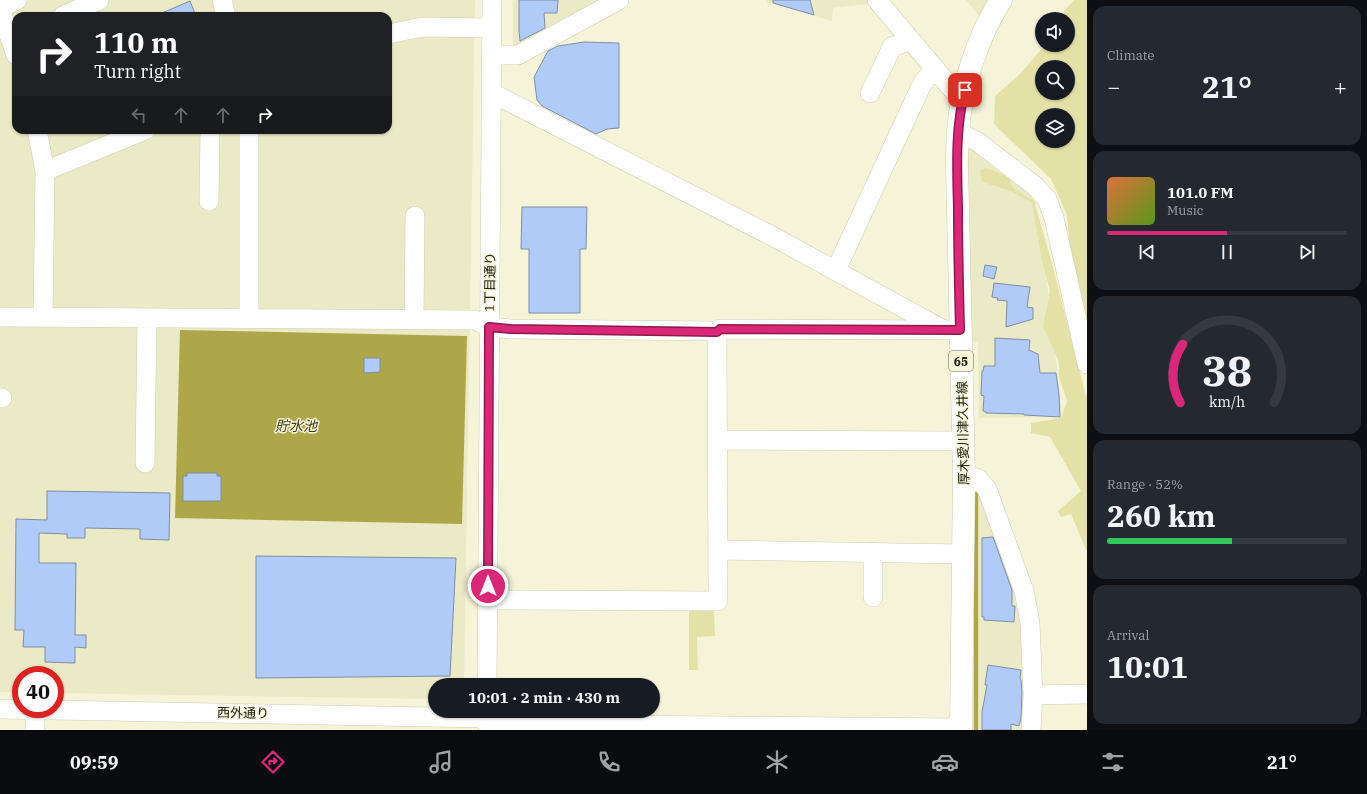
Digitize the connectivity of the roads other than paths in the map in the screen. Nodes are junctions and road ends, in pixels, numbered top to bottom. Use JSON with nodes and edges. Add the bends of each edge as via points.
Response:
{"nodes":[{"id":1,"x":17,"y":0,"type":"edge"},
{"id":2,"x":99,"y":0,"type":"edge"},
{"id":3,"x":222,"y":0,"type":"edge"},
{"id":4,"x":492,"y":0,"type":"edge"},
{"id":5,"x":619,"y":0,"type":"edge"},
{"id":6,"x":877,"y":0,"type":"edge"},
{"id":7,"x":1001,"y":0,"type":"edge"},
{"id":8,"x":0,"y":8,"type":"edge"},
{"id":9,"x":72,"y":12,"type":"edge"},
{"id":10,"x":225,"y":12,"type":"edge"},
{"id":11,"x":492,"y":28,"type":"junction"},
{"id":12,"x":392,"y":33,"type":"edge"},
{"id":13,"x":911,"y":40,"type":"junction"},
{"id":14,"x":11,"y":44,"type":"edge"},
{"id":15,"x":492,"y":55,"type":"junction"},
{"id":16,"x":935,"y":68,"type":"junction"},
{"id":17,"x":492,"y":93,"type":"junction"},
{"id":18,"x":870,"y":93,"type":"dead end"},
{"id":19,"x":962,"y":101,"type":"junction"},
{"id":20,"x":958,"y":132,"type":"junction"},
{"id":21,"x":38,"y":134,"type":"edge"},
{"id":22,"x":135,"y":134,"type":"edge"},
{"id":23,"x":209,"y":134,"type":"edge"},
{"id":24,"x":249,"y":134,"type":"edge"},
{"id":25,"x":45,"y":171,"type":"junction"},
{"id":26,"x":209,"y":201,"type":"dead end"},
{"id":27,"x":415,"y":216,"type":"dead end"},
{"id":28,"x":836,"y":270,"type":"junction"},
{"id":29,"x":0,"y":317,"type":"edge"},
{"id":30,"x":43,"y":317,"type":"junction"},
{"id":31,"x":147,"y":318,"type":"junction"},
{"id":32,"x":249,"y":318,"type":"junction"},
{"id":33,"x":414,"y":320,"type":"junction"},
{"id":34,"x":489,"y":327,"type":"junction"},
{"id":35,"x":952,"y":330,"type":"junction"},
{"id":36,"x":717,"y":332,"type":"junction"},
{"id":37,"x":1087,"y":364,"type":"edge"},
{"id":38,"x":717,"y":440,"type":"junction"},
{"id":39,"x":962,"y":441,"type":"junction"},
{"id":40,"x":145,"y":463,"type":"dead end"},
{"id":41,"x":964,"y":477,"type":"junction"},
{"id":42,"x":718,"y":550,"type":"junction"},
{"id":43,"x":873,"y":552,"type":"junction"},
{"id":44,"x":963,"y":554,"type":"junction"},
{"id":45,"x":873,"y":597,"type":"dead end"},
{"id":46,"x":488,"y":600,"type":"junction"},
{"id":47,"x":487,"y":678,"type":"edge"},
{"id":48,"x":1087,"y":694,"type":"edge"},
{"id":49,"x":1032,"y":695,"type":"junction"},
{"id":50,"x":0,"y":709,"type":"edge"},
{"id":51,"x":12,"y":709,"type":"edge"},
{"id":52,"x":64,"y":710,"type":"edge"},
{"id":53,"x":35,"y":718,"type":"edge"},
{"id":54,"x":487,"y":721,"type":"edge"},
{"id":55,"x":573,"y":727,"type":"edge"},
{"id":56,"x":692,"y":728,"type":"edge"},
{"id":57,"x":961,"y":729,"type":"edge"},
{"id":58,"x":34,"y":730,"type":"edge"},
{"id":59,"x":1031,"y":730,"type":"edge"}],
"edges":[{"from":1,"to":8,"type":"street"},
{"from":2,"to":9,"type":"street"},
{"from":3,"to":10,"type":"street"},
{"from":4,"to":11,"type":"street","name":"1丁目通り"},
{"from":5,"to":15,"type":"street","via":[[518,54]]},
{"from":6,"to":13,"type":"street"},
{"from":7,"to":19,"type":"main road","name":"厚木愛川津久井線","number":"65","via":[[980,39]]},
{"from":8,"to":14,"type":"street"},
{"from":11,"to":12,"type":"street","via":[[423,27]]},
{"from":11,"to":15,"type":"street","name":"1丁目通り"},
{"from":13,"to":16,"type":"street"},
{"from":13,"to":18,"type":"street","via":[[892,47]]},
{"from":15,"to":17,"type":"street","name":"1丁目通り"},
{"from":16,"to":19,"type":"street"},
{"from":16,"to":28,"type":"street","via":[[922,84]]},
{"from":17,"to":28,"type":"street"},
{"from":17,"to":34,"type":"street","name":"1丁目通り"},
{"from":19,"to":20,"type":"main road","name":"厚木愛川津久井線","number":"65"},
{"from":20,"to":35,"type":"main road","name":"厚木愛川津久井線","number":"65"},
{"from":20,"to":37,"type":"street","via":[[984,147],[1035,186],[1047,199],[1054,218]]},
{"from":21,"to":25,"type":"street"},
{"from":22,"to":25,"type":"street"},
{"from":23,"to":26,"type":"street","via":[[203,181]]},
{"from":24,"to":32,"type":"street"},
{"from":25,"to":30,"type":"street"},
{"from":27,"to":33,"type":"street","via":[[409,251]]},
{"from":28,"to":35,"type":"street"},
{"from":29,"to":30,"type":"street"},
{"from":30,"to":31,"type":"street"},
{"from":31,"to":32,"type":"street"},
{"from":31,"to":40,"type":"street","via":[[151,383],[140,437]]},
{"from":32,"to":33,"type":"street"},
{"from":33,"to":34,"type":"street","via":[[474,320]]},
{"from":34,"to":36,"type":"street"},
{"from":34,"to":46,"type":"street","name":"1丁目通り"},
{"from":35,"to":36,"type":"street","via":[[720,329]]},
{"from":35,"to":39,"type":"main road","name":"厚木愛川津久井線","number":"65"},
{"from":36,"to":38,"type":"street"},
{"from":38,"to":39,"type":"street"},
{"from":38,"to":42,"type":"street"},
{"from":39,"to":41,"type":"main road","name":"厚木愛川津久井線","number":"65"},
{"from":41,"to":44,"type":"main road","name":"厚木愛川津久井線","number":"65"},
{"from":41,"to":49,"type":"street","via":[[977,478],[987,489],[1024,591],[1030,623]]},
{"from":42,"to":43,"type":"street"},
{"from":42,"to":46,"type":"street","via":[[718,601]]},
{"from":43,"to":44,"type":"street"},
{"from":43,"to":45,"type":"street"},
{"from":44,"to":57,"type":"main road","name":"厚木愛川津久井線","number":"65"},
{"from":46,"to":47,"type":"street","name":"1丁目通り"},
{"from":48,"to":49,"type":"street"},
{"from":49,"to":59,"type":"street"},
{"from":50,"to":51,"type":"street","name":"西外通り"},
{"from":52,"to":54,"type":"street","name":"西外通り"},
{"from":53,"to":58,"type":"street"},
{"from":54,"to":55,"type":"street","name":"西外通り"},
{"from":55,"to":56,"type":"street","name":"西外通り"},
{"from":56,"to":57,"type":"street","name":"西外通り"}]}
